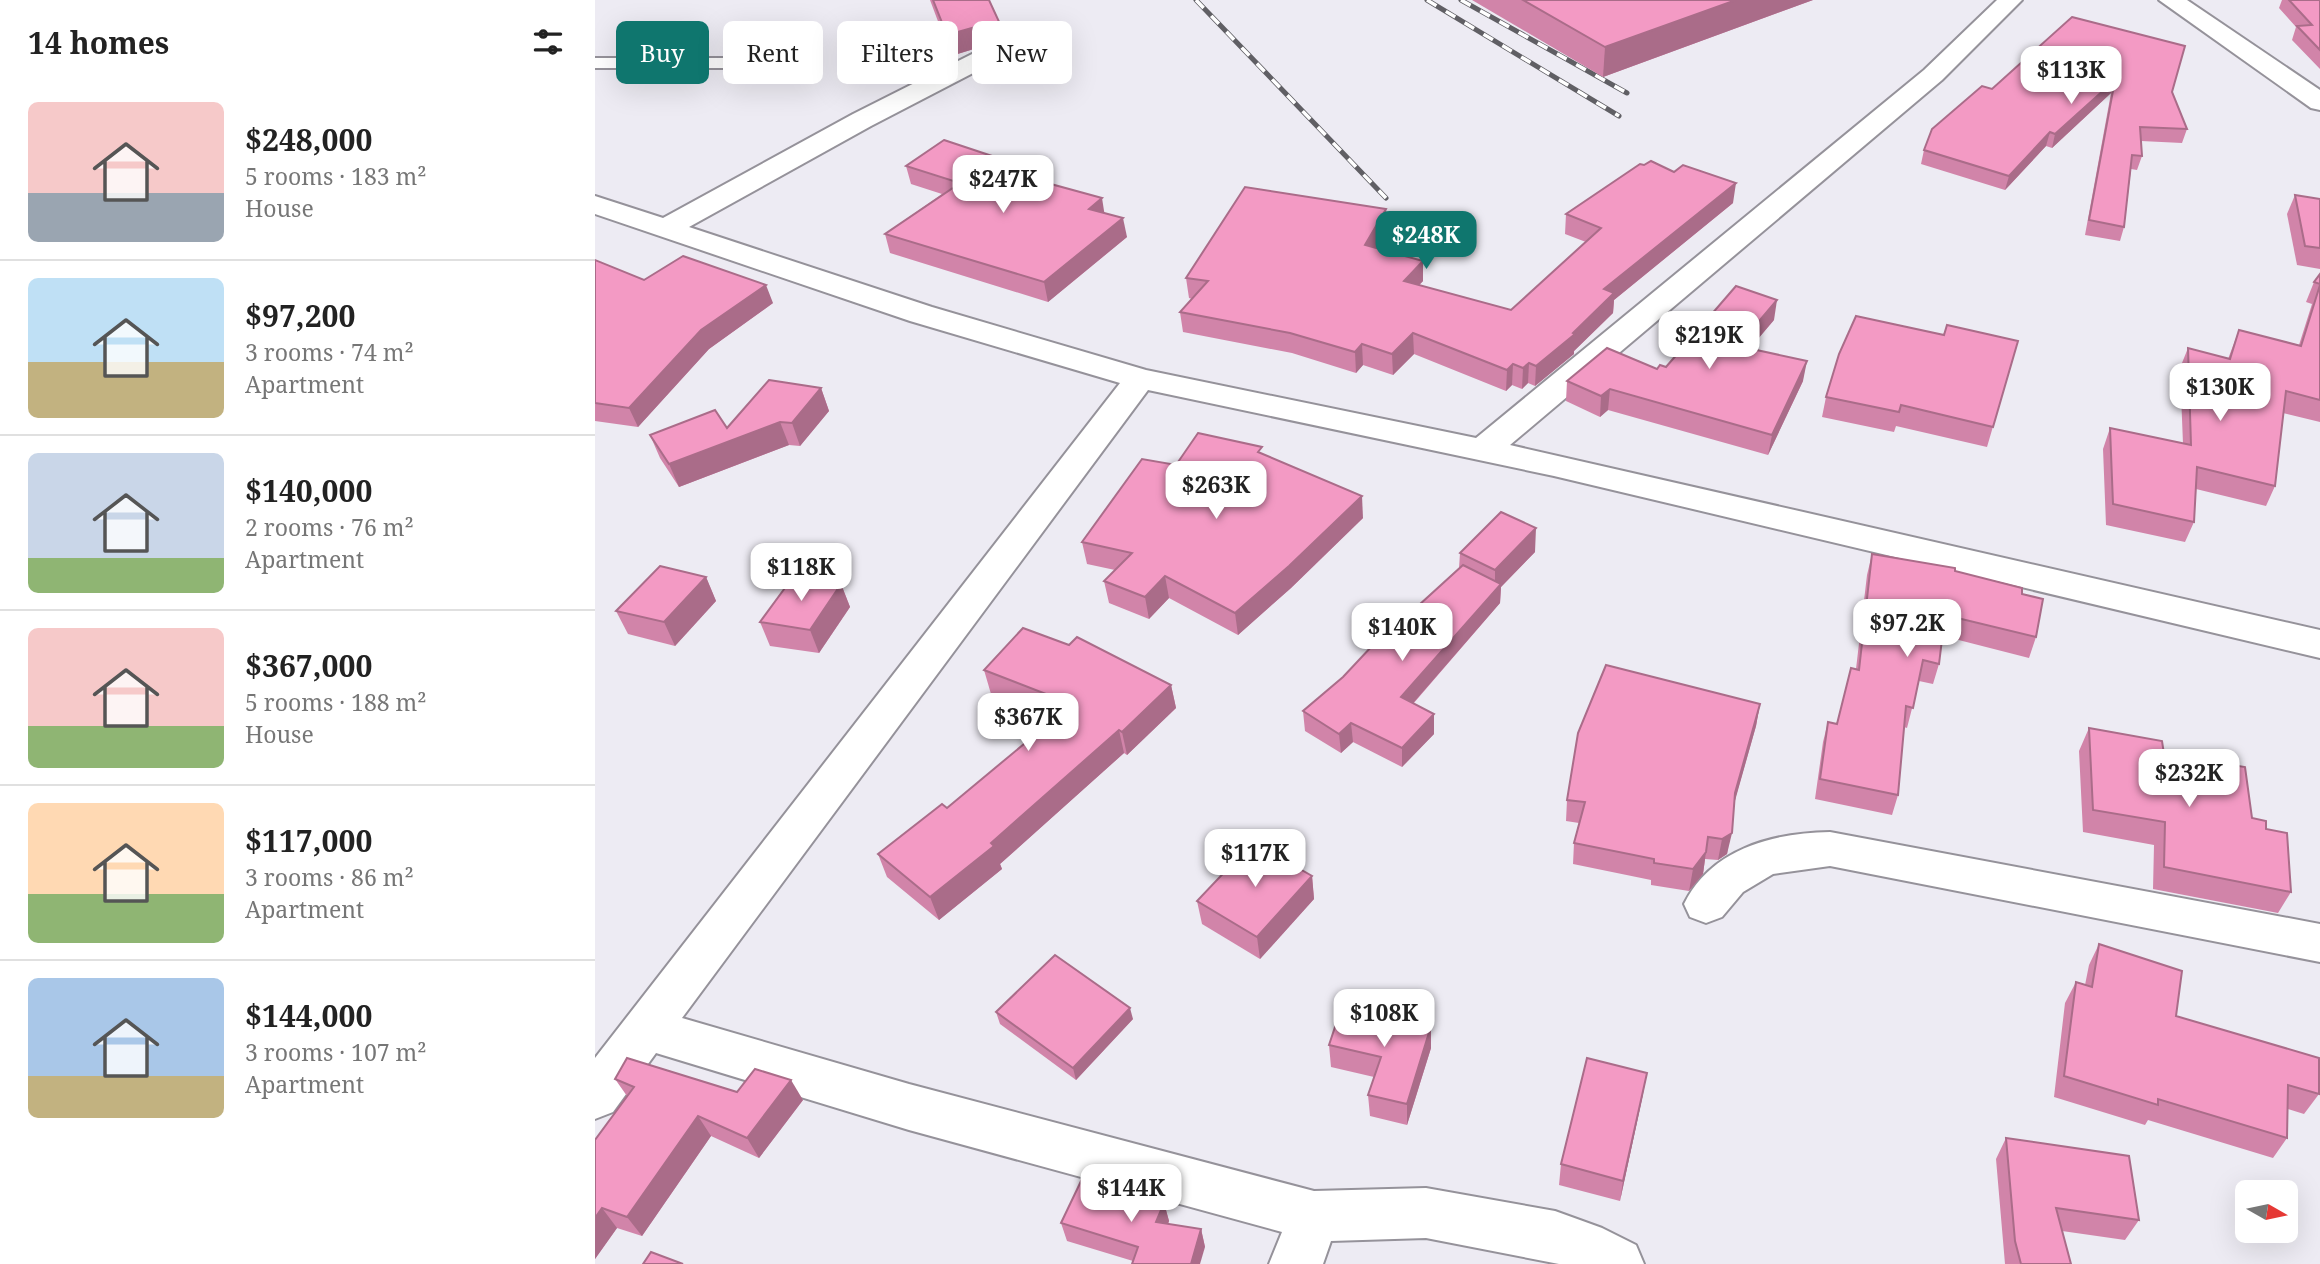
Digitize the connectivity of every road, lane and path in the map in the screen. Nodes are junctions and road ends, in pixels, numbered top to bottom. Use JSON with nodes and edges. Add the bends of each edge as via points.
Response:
{"nodes":[{"id":1,"x":2010,"y":0,"type":"edge"},
{"id":2,"x":2171,"y":0,"type":"edge"},
{"id":3,"x":595,"y":63,"type":"edge"},
{"id":4,"x":723,"y":63,"type":"edge"},
{"id":5,"x":972,"y":64,"type":"edge"},
{"id":6,"x":2320,"y":102,"type":"edge"},
{"id":7,"x":595,"y":205,"type":"edge"},
{"id":8,"x":666,"y":229,"type":"junction"},
{"id":9,"x":1140,"y":379,"type":"junction"},
{"id":10,"x":1483,"y":450,"type":"junction"},
{"id":11,"x":2320,"y":644,"type":"edge"},
{"id":12,"x":1706,"y":904,"type":"dead end"},
{"id":13,"x":2320,"y":943,"type":"edge"},
{"id":14,"x":646,"y":1029,"type":"junction"},
{"id":15,"x":595,"y":1096,"type":"edge"},
{"id":16,"x":1314,"y":1216,"type":"junction"},
{"id":17,"x":1296,"y":1264,"type":"edge"},
{"id":18,"x":1617,"y":1264,"type":"edge"}],
"edges":[{"from":1,"to":10,"type":"street","via":[[1933,75]]},
{"from":2,"to":6,"type":"street"},
{"from":3,"to":4,"type":"lane"},
{"from":5,"to":8,"type":"street"},
{"from":7,"to":8,"type":"street"},
{"from":8,"to":9,"type":"street","via":[[921,314]]},
{"from":9,"to":10,"type":"street"},
{"from":9,"to":14,"type":"street"},
{"from":10,"to":11,"type":"street"},
{"from":12,"to":13,"type":"street","via":[[1729,877],[1764,859],[1802,849],[1831,849]]},
{"from":14,"to":15,"type":"street"},
{"from":14,"to":16,"type":"street","via":[[909,1107]]},
{"from":16,"to":17,"type":"street"},
{"from":16,"to":18,"type":"street","via":[[1426,1213],[1555,1237]]}]}
